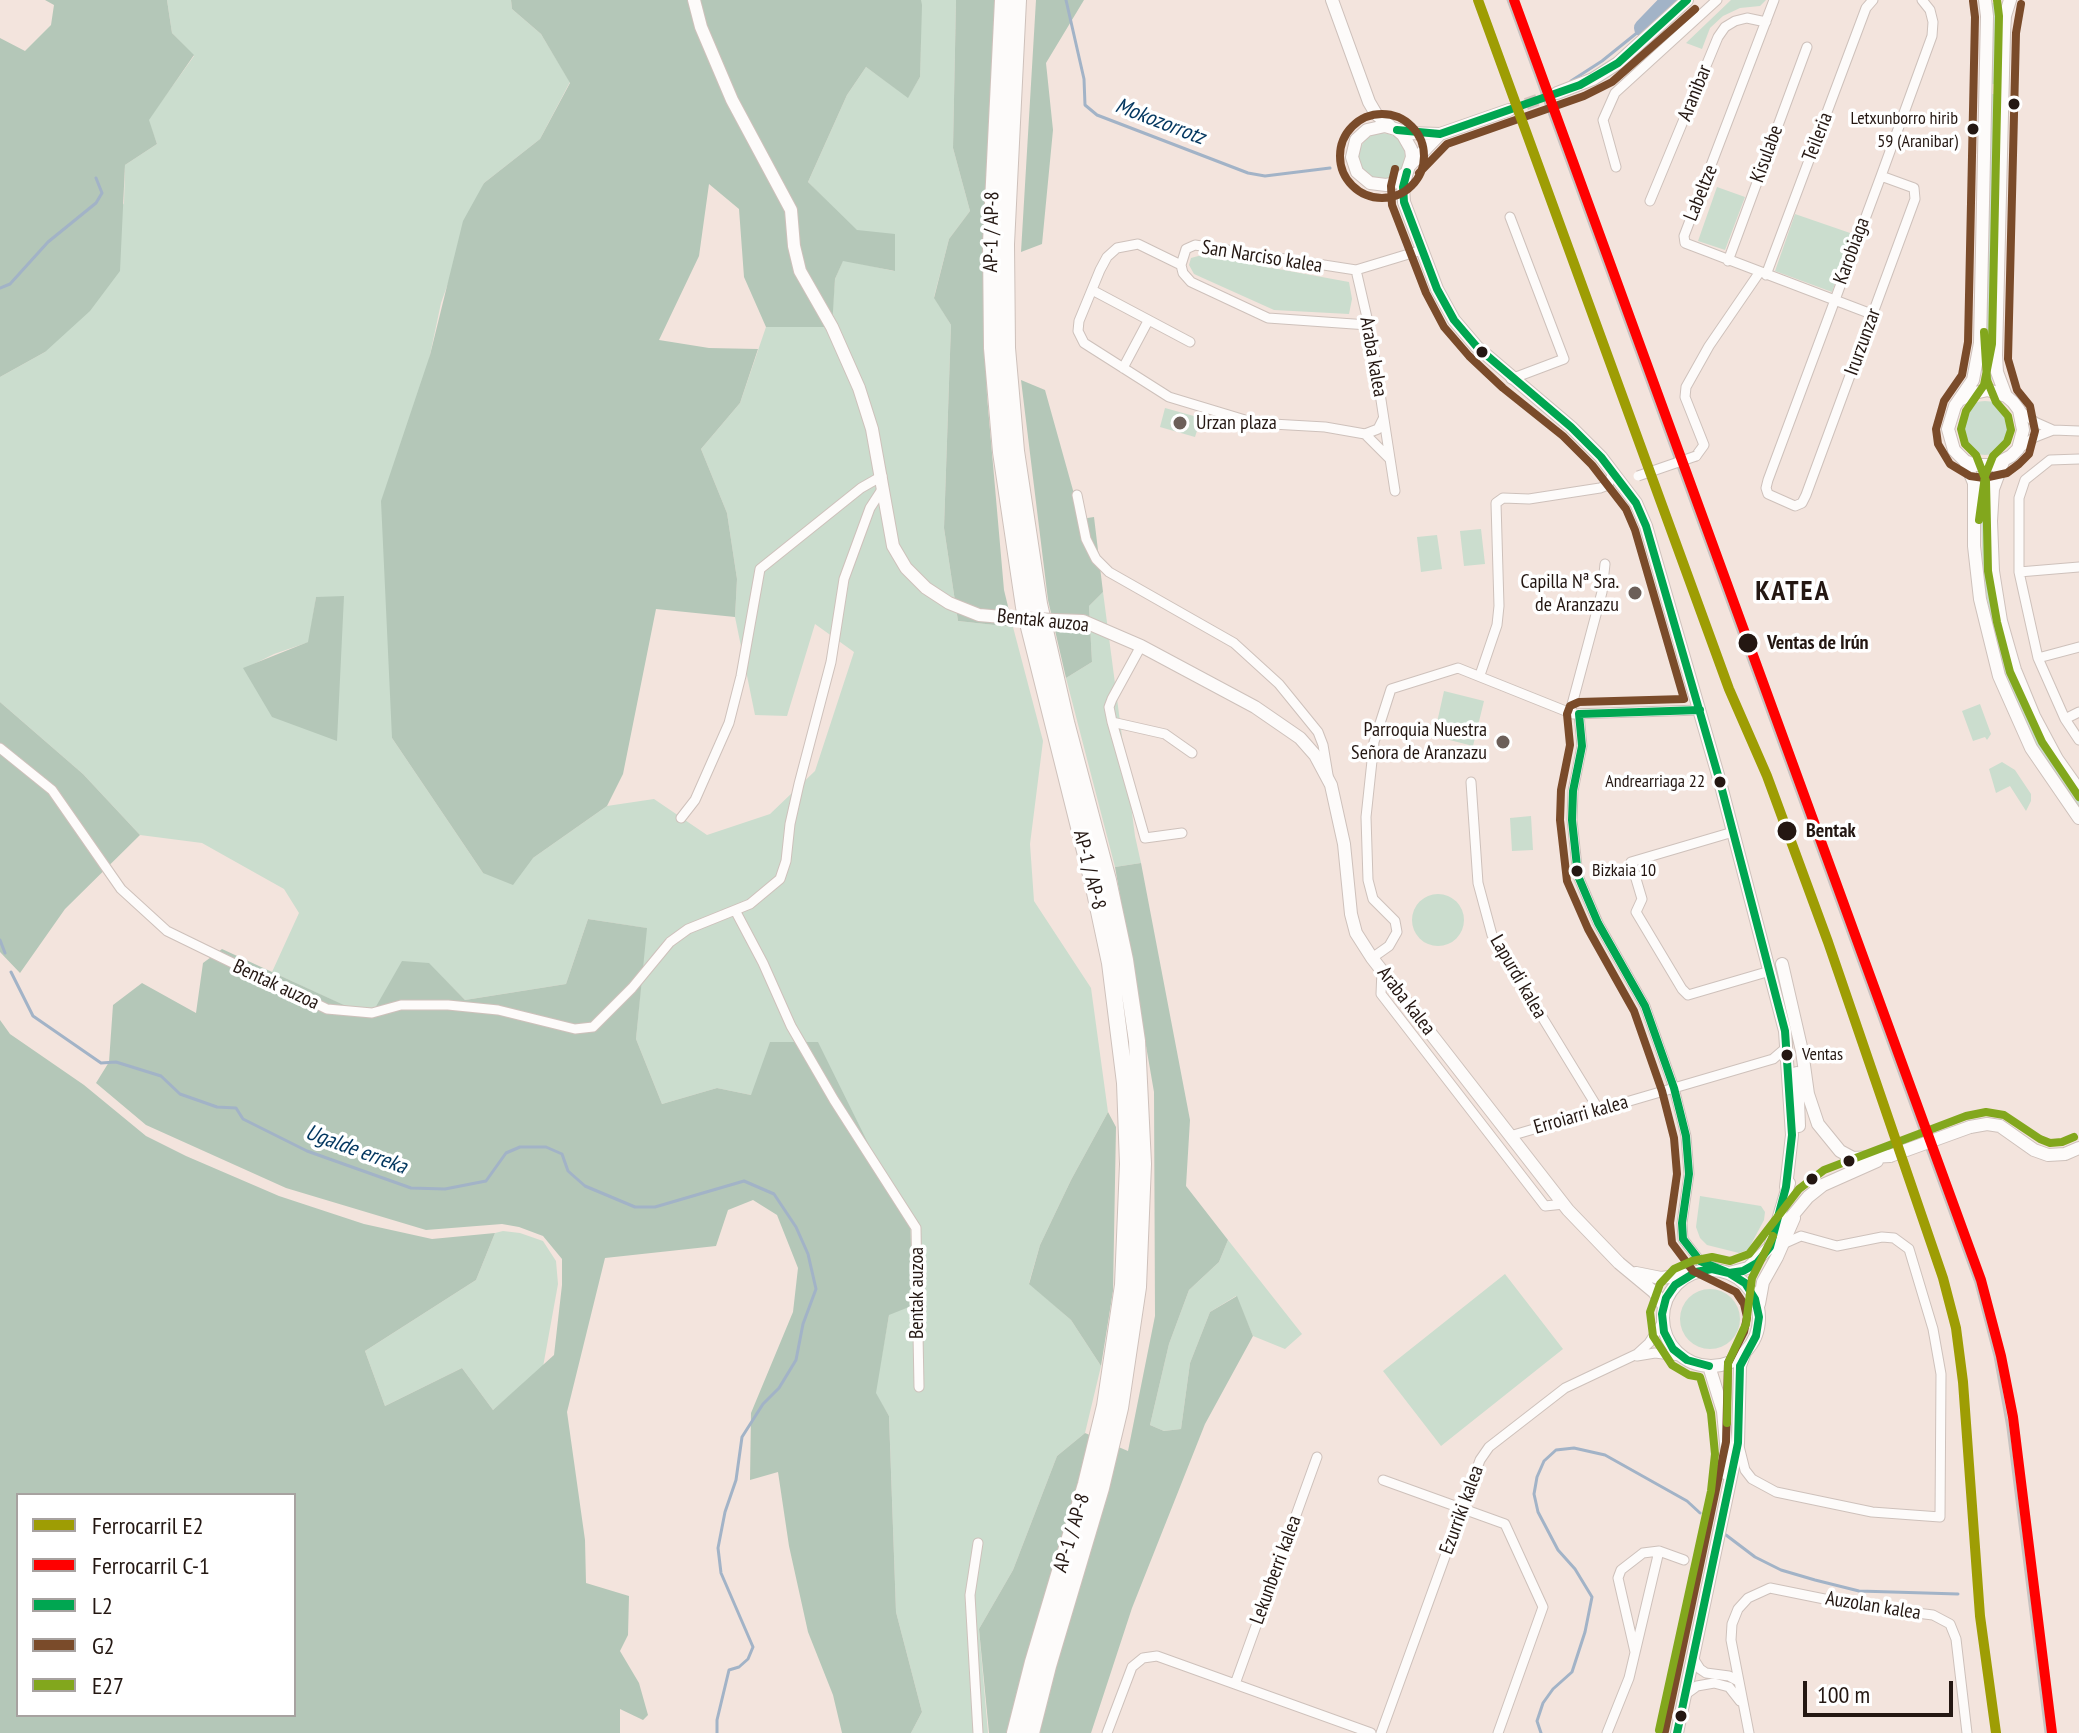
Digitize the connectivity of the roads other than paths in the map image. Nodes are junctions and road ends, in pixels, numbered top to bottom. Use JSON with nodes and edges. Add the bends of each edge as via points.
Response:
{"nodes":[{"id":1,"x":694,"y":0,"type":"edge"},
{"id":2,"x":1003,"y":0,"type":"edge"},
{"id":3,"x":1018,"y":0,"type":"edge"},
{"id":4,"x":1332,"y":0,"type":"edge"},
{"id":5,"x":1687,"y":0,"type":"edge"},
{"id":6,"x":1717,"y":0,"type":"edge"},
{"id":7,"x":1774,"y":0,"type":"edge"},
{"id":8,"x":1873,"y":0,"type":"edge"},
{"id":9,"x":1922,"y":0,"type":"edge"},
{"id":10,"x":1985,"y":0,"type":"edge"},
{"id":11,"x":2010,"y":0,"type":"edge"},
{"id":12,"x":1766,"y":22,"type":"junction"},
{"id":13,"x":1807,"y":47,"type":"dead end"},
{"id":14,"x":1557,"y":93,"type":"tunnel mouth"},
{"id":15,"x":1367,"y":96,"type":"junction"},
{"id":16,"x":1509,"y":110,"type":"tunnel mouth"},
{"id":17,"x":1394,"y":129,"type":"junction"},
{"id":18,"x":1362,"y":134,"type":"junction"},
{"id":19,"x":1440,"y":134,"type":"junction"},
{"id":20,"x":1616,"y":167,"type":"dead end"},
{"id":21,"x":1408,"y":169,"type":"junction"},
{"id":22,"x":1881,"y":176,"type":"junction"},
{"id":23,"x":1378,"y":185,"type":"junction"},
{"id":24,"x":1650,"y":201,"type":"dead end"},
{"id":25,"x":1404,"y":202,"type":"junction"},
{"id":26,"x":1510,"y":217,"type":"dead end"},
{"id":27,"x":1422,"y":250,"type":"junction"},
{"id":28,"x":1728,"y":261,"type":"junction"},
{"id":29,"x":1181,"y":265,"type":"junction"},
{"id":30,"x":1356,"y":270,"type":"junction"},
{"id":31,"x":1762,"y":274,"type":"junction"},
{"id":32,"x":1092,"y":290,"type":"junction"},
{"id":33,"x":1834,"y":301,"type":"junction"},
{"id":34,"x":1874,"y":315,"type":"junction"},
{"id":35,"x":1148,"y":321,"type":"junction"},
{"id":36,"x":1368,"y":325,"type":"junction"},
{"id":37,"x":1190,"y":342,"type":"dead end"},
{"id":38,"x":1123,"y":368,"type":"junction"},
{"id":39,"x":1511,"y":379,"type":"junction"},
{"id":40,"x":2006,"y":396,"type":"junction"},
{"id":41,"x":1962,"y":399,"type":"junction"},
{"id":42,"x":2019,"y":410,"type":"junction"},
{"id":43,"x":1383,"y":419,"type":"junction"},
{"id":44,"x":2053,"y":430,"type":"junction"},
{"id":45,"x":2079,"y":431,"type":"edge"},
{"id":46,"x":1365,"y":434,"type":"junction"},
{"id":47,"x":2018,"y":449,"type":"junction"},
{"id":48,"x":1389,"y":458,"type":"junction"},
{"id":49,"x":2079,"y":459,"type":"edge"},
{"id":50,"x":1965,"y":461,"type":"junction"},
{"id":51,"x":2003,"y":462,"type":"junction"},
{"id":52,"x":1613,"y":472,"type":"junction"},
{"id":53,"x":882,"y":482,"type":"junction"},
{"id":54,"x":1626,"y":490,"type":"junction"},
{"id":55,"x":1395,"y":491,"type":"dead end"},
{"id":56,"x":1077,"y":495,"type":"dead end"},
{"id":57,"x":1777,"y":500,"type":"joint"},
{"id":58,"x":1605,"y":564,"type":"dead end"},
{"id":59,"x":2079,"y":567,"type":"edge"},
{"id":60,"x":2019,"y":572,"type":"junction"},
{"id":61,"x":1141,"y":646,"type":"junction"},
{"id":62,"x":2079,"y":647,"type":"edge"},
{"id":63,"x":2038,"y":658,"type":"junction"},
{"id":64,"x":1480,"y":675,"type":"junction"},
{"id":65,"x":1700,"y":710,"type":"junction"},
{"id":66,"x":2079,"y":712,"type":"edge"},
{"id":67,"x":1574,"y":713,"type":"junction"},
{"id":68,"x":2065,"y":719,"type":"junction"},
{"id":69,"x":1112,"y":722,"type":"junction"},
{"id":70,"x":2079,"y":740,"type":"edge"},
{"id":71,"x":0,"y":748,"type":"edge"},
{"id":72,"x":1192,"y":753,"type":"dead end"},
{"id":73,"x":1328,"y":776,"type":"junction"},
{"id":74,"x":1471,"y":782,"type":"dead end"},
{"id":75,"x":2079,"y":790,"type":"edge"},
{"id":76,"x":681,"y":818,"type":"dead end"},
{"id":77,"x":2079,"y":818,"type":"edge"},
{"id":78,"x":1733,"y":832,"type":"junction"},
{"id":79,"x":1182,"y":833,"type":"dead end"},
{"id":80,"x":736,"y":912,"type":"junction"},
{"id":81,"x":1372,"y":958,"type":"junction"},
{"id":82,"x":1776,"y":967,"type":"junction"},
{"id":83,"x":1382,"y":970,"type":"junction"},
{"id":84,"x":1787,"y":1047,"type":"junction"},
{"id":85,"x":1674,"y":1088,"type":"junction"},
{"id":86,"x":1599,"y":1110,"type":"junction"},
{"id":87,"x":1510,"y":1136,"type":"junction"},
{"id":88,"x":2079,"y":1148,"type":"edge"},
{"id":89,"x":1890,"y":1156,"type":"junction"},
{"id":90,"x":1786,"y":1187,"type":"junction"},
{"id":91,"x":1564,"y":1204,"type":"junction"},
{"id":92,"x":1778,"y":1242,"type":"junction"},
{"id":93,"x":1627,"y":1270,"type":"junction"},
{"id":94,"x":1725,"y":1272,"type":"junction"},
{"id":95,"x":1688,"y":1275,"type":"junction"},
{"id":96,"x":1664,"y":1306,"type":"junction"},
{"id":97,"x":1758,"y":1308,"type":"junction"},
{"id":98,"x":1662,"y":1323,"type":"junction"},
{"id":99,"x":1745,"y":1352,"type":"junction"},
{"id":100,"x":1680,"y":1356,"type":"junction"},
{"id":101,"x":1630,"y":1358,"type":"junction"},
{"id":102,"x":1709,"y":1366,"type":"junction"},
{"id":103,"x":919,"y":1387,"type":"dead end"},
{"id":104,"x":1738,"y":1443,"type":"junction"},
{"id":105,"x":1317,"y":1457,"type":"dead end"},
{"id":106,"x":1383,"y":1480,"type":"dead end"},
{"id":107,"x":1463,"y":1509,"type":"junction"},
{"id":108,"x":978,"y":1543,"type":"dead end"},
{"id":109,"x":1659,"y":1551,"type":"junction"},
{"id":110,"x":1684,"y":1560,"type":"dead end"},
{"id":111,"x":1635,"y":1652,"type":"junction"},
{"id":112,"x":1734,"y":1655,"type":"junction"},
{"id":113,"x":1693,"y":1658,"type":"junction"},
{"id":114,"x":1722,"y":1674,"type":"junction"},
{"id":115,"x":1738,"y":1681,"type":"junction"},
{"id":116,"x":1235,"y":1684,"type":"junction"},
{"id":117,"x":1725,"y":1685,"type":"junction"},
{"id":118,"x":1686,"y":1694,"type":"junction"},
{"id":119,"x":1743,"y":1707,"type":"junction"},
{"id":120,"x":978,"y":1733,"type":"edge"},
{"id":121,"x":1015,"y":1733,"type":"edge"},
{"id":122,"x":1031,"y":1733,"type":"edge"},
{"id":123,"x":1107,"y":1733,"type":"edge"},
{"id":124,"x":1371,"y":1733,"type":"edge"},
{"id":125,"x":1381,"y":1733,"type":"edge"},
{"id":126,"x":1498,"y":1733,"type":"edge"},
{"id":127,"x":1607,"y":1733,"type":"edge"},
{"id":128,"x":1674,"y":1733,"type":"edge"},
{"id":129,"x":1749,"y":1733,"type":"edge"},
{"id":130,"x":1967,"y":1733,"type":"edge"}],
"edges":[{"from":1,"to":53,"type":"main road","name":"Bentak auzoa","via":[[732,100],[791,210],[800,271],[859,388]]},
{"from":2,"to":121,"type":"highway","name":"AP-1 / AP-8","via":[[991,243],[992,348],[1002,465],[1024,607],[1110,963],[1123,1056],[1128,1164],[1123,1285],[1105,1406]]},
{"from":3,"to":122,"type":"highway","name":"AP-1 / AP-8","via":[[1006,270],[1016,451],[1039,604],[1125,960],[1137,1041],[1143,1164],[1138,1287],[1120,1408]]},
{"from":4,"to":15,"type":"main road"},
{"from":5,"to":14,"type":"main road","via":[[1618,63]]},
{"from":6,"to":20,"type":"street","via":[[1615,93],[1603,120]]},
{"from":7,"to":12,"type":"street","name":"Labeltze"},
{"from":8,"to":31,"type":"street","name":"Teileria"},
{"from":9,"to":22,"type":"street","name":"Karobiaga","via":[[1930,10],[1932,36]]},
{"from":10,"to":41,"type":"main road","via":[[1980,343],[1975,374]]},
{"from":11,"to":40,"type":"main road","via":[[2004,33],[1996,355]]},
{"from":12,"to":24,"type":"street","name":"Aranibar","via":[[1735,21],[1718,37]]},
{"from":12,"to":28,"type":"street","name":"Labeltze","via":[[1684,236],[1691,247]]},
{"from":13,"to":28,"type":"street","name":"Kisulabe"},
{"from":15,"to":17,"type":"main road","via":[[1376,114]]},
{"from":15,"to":18,"type":"main road"},
{"from":16,"to":19,"type":"main road"},
{"from":17,"to":18,"type":"main road","via":[[1379,126]]},
{"from":17,"to":19,"type":"main road"},
{"from":17,"to":21,"type":"main road","via":[[1411,149]]},
{"from":18,"to":23,"type":"main road","via":[[1353,148],[1353,165],[1363,179]]},
{"from":19,"to":21,"type":"main road"},
{"from":21,"to":23,"type":"main road","via":[[1394,183]]},
{"from":21,"to":25,"type":"main road"},
{"from":22,"to":33,"type":"street","name":"Karobiaga"},
{"from":22,"to":34,"type":"street","name":"Irurzunzar","via":[[1914,188],[1915,199]]},
{"from":23,"to":25,"type":"main road"},
{"from":25,"to":27,"type":"main road"},
{"from":26,"to":39,"type":"street","via":[[1564,359]]},
{"from":27,"to":30,"type":"street"},
{"from":27,"to":39,"type":"main road","via":[[1454,320]]},
{"from":28,"to":31,"type":"street","name":"Labeltze"},
{"from":29,"to":30,"type":"street","name":"San Narciso kalea","via":[[1186,249],[1195,245]]},
{"from":29,"to":32,"type":"street","via":[[1138,244],[1126,245],[1107,257]]},
{"from":29,"to":36,"type":"street","via":[[1191,282],[1268,318]]},
{"from":30,"to":36,"type":"street","name":"Araba kalea"},
{"from":31,"to":33,"type":"street","name":"Labeltze"},
{"from":31,"to":54,"type":"street","name":"Teileria","bridge":true,"via":[[1686,387],[1703,450],[1638,476]]},
{"from":32,"to":35,"type":"street"},
{"from":32,"to":38,"type":"street","via":[[1079,321],[1080,337]]},
{"from":33,"to":34,"type":"street","name":"Labeltze"},
{"from":33,"to":57,"type":"street","name":"Karobiaga","via":[[1768,480],[1768,494]]},
{"from":34,"to":57,"type":"street","name":"Irurzunzar","via":[[1802,503]]},
{"from":35,"to":37,"type":"street"},
{"from":35,"to":38,"type":"street"},
{"from":36,"to":43,"type":"street","name":"Araba kalea"},
{"from":38,"to":46,"type":"street","via":[[1169,397],[1255,423]]},
{"from":39,"to":52,"type":"main road","via":[[1571,427]]},
{"from":40,"to":41,"type":"main road","via":[[1979,391]]},
{"from":40,"to":42,"type":"main road"},
{"from":41,"to":50,"type":"main road","via":[[1948,429],[1954,450]]},
{"from":42,"to":44,"type":"street"},
{"from":42,"to":47,"type":"main road","via":[[2023,430]]},
{"from":43,"to":46,"type":"street","via":[[1378,429]]},
{"from":43,"to":48,"type":"street","name":"Araba kalea"},
{"from":44,"to":45,"type":"street"},
{"from":44,"to":47,"type":"street"},
{"from":46,"to":48,"type":"street"},
{"from":47,"to":51,"type":"main road"},
{"from":48,"to":55,"type":"street","name":"Araba kalea"},
{"from":49,"to":60,"type":"street","via":[[2050,460],[2025,480],[2019,498]]},
{"from":50,"to":51,"type":"main road","via":[[1984,466]]},
{"from":50,"to":77,"type":"main road","via":[[1974,483],[1980,599],[1999,676],[2031,748]]},
{"from":51,"to":75,"type":"main road","via":[[1993,489],[1991,521],[2001,621],[2034,716]]},
{"from":52,"to":54,"type":"main road"},
{"from":52,"to":64,"type":"street","via":[[1608,485],[1600,488],[1496,503],[1499,606]]},
{"from":53,"to":61,"type":"main road","name":"Bentak auzoa","bridge":true,"via":[[893,546],[906,568],[949,603],[979,615],[1083,621]]},
{"from":53,"to":76,"type":"street","via":[[861,488],[760,569],[729,723],[695,800]]},
{"from":53,"to":80,"type":"street","name":"Bentak auzoa","via":[[844,579],[784,871],[764,894]]},
{"from":54,"to":65,"type":"main road","via":[[1646,526]]},
{"from":56,"to":73,"type":"street","name":"Bentak auzoa","via":[[1096,559],[1109,572],[1234,643],[1279,684],[1318,732]]},
{"from":58,"to":67,"type":"street"},
{"from":59,"to":60,"type":"street"},
{"from":60,"to":63,"type":"street"},
{"from":61,"to":69,"type":"street","via":[[1112,699]]},
{"from":61,"to":73,"type":"main road","name":"Bentak auzoa","via":[[1289,730]]},
{"from":62,"to":63,"type":"street"},
{"from":63,"to":68,"type":"street"},
{"from":64,"to":67,"type":"street"},
{"from":64,"to":81,"type":"street","name":"Araba kalea","via":[[1458,668],[1391,689],[1374,742],[1366,817],[1373,899],[1395,921],[1397,932]]},
{"from":65,"to":67,"type":"street"},
{"from":65,"to":78,"type":"main road"},
{"from":66,"to":68,"type":"street"},
{"from":67,"to":85,"type":"street","via":[[1582,746],[1572,820],[1578,876],[1645,1006]]},
{"from":68,"to":70,"type":"street"},
{"from":69,"to":72,"type":"street","via":[[1165,734]]},
{"from":69,"to":79,"type":"street","via":[[1145,838]]},
{"from":71,"to":80,"type":"street","name":"Bentak auzoa","via":[[52,790],[121,889],[167,931],[327,1009],[372,1013],[401,1005],[448,1005],[498,1010],[575,1029],[593,1027],[670,942],[688,929]]},
{"from":73,"to":81,"type":"main road","name":"Bentak auzoa","via":[[1344,844],[1351,914]]},
{"from":74,"to":86,"type":"street","name":"Lapurdi kalea","via":[[1478,883],[1492,935]]},
{"from":78,"to":82,"type":"main road"},
{"from":78,"to":82,"type":"street","via":[[1631,862],[1642,899],[1636,912],[1688,995]]},
{"from":80,"to":103,"type":"street","name":"Bentak auzoa","via":[[798,1038],[916,1228]]},
{"from":81,"to":83,"type":"main road","name":"Araba kalea"},
{"from":82,"to":84,"type":"main road"},
{"from":82,"to":89,"type":"main road","via":[[1818,1124],[1840,1151],[1853,1158]]},
{"from":82,"to":90,"type":"main road","via":[[1789,1017],[1799,1097],[1795,1160]]},
{"from":83,"to":87,"type":"main road","name":"Araba kalea"},
{"from":83,"to":91,"type":"street","via":[[1381,994],[1419,1044],[1545,1206]]},
{"from":84,"to":85,"type":"street","name":"Erroiarri kalea","via":[[1773,1059]]},
{"from":84,"to":90,"type":"main road","via":[[1792,1135]]},
{"from":85,"to":86,"type":"street","name":"Erroiarri kalea"},
{"from":85,"to":94,"type":"street","via":[[1689,1174],[1683,1239],[1700,1261]]},
{"from":86,"to":87,"type":"street","name":"Erroiarri kalea"},
{"from":87,"to":91,"type":"main road","name":"Araba kalea"},
{"from":88,"to":89,"type":"main road","bridge":true,"via":[[2048,1155],[2000,1126],[1987,1124]]},
{"from":89,"to":92,"type":"main road","via":[[1817,1190]]},
{"from":90,"to":92,"type":"main road"},
{"from":91,"to":93,"type":"main road","name":"Araba kalea"},
{"from":92,"to":94,"type":"main road","via":[[1743,1271]]},
{"from":92,"to":97,"type":"main road"},
{"from":92,"to":104,"type":"street","via":[[1801,1236],[1837,1246],[1882,1237],[1909,1249],[1941,1374],[1940,1517],[1872,1512],[1776,1492],[1745,1470]]},
{"from":93,"to":95,"type":"main road","via":[[1661,1278]]},
{"from":93,"to":96,"type":"main road","name":"Araba kalea"},
{"from":94,"to":95,"type":"main road"},
{"from":94,"to":97,"type":"main road","via":[[1745,1283]]},
{"from":95,"to":96,"type":"main road","via":[[1670,1291]]},
{"from":96,"to":98,"type":"main road"},
{"from":97,"to":99,"type":"main road","via":[[1756,1336]]},
{"from":98,"to":100,"type":"main road"},
{"from":98,"to":101,"type":"street"},
{"from":99,"to":102,"type":"main road"},
{"from":99,"to":104,"type":"main road"},
{"from":100,"to":101,"type":"street"},
{"from":100,"to":102,"type":"main road"},
{"from":101,"to":107,"type":"street","name":"Ezurriki kalea","via":[[1565,1388],[1489,1447]]},
{"from":102,"to":128,"type":"main road","via":[[1723,1411],[1727,1454]]},
{"from":104,"to":113,"type":"main road"},
{"from":105,"to":116,"type":"street","name":"Lekunberri kalea"},
{"from":106,"to":107,"type":"street"},
{"from":107,"to":125,"type":"street","name":"Ezurriki kalea"},
{"from":107,"to":126,"type":"street","via":[[1505,1524],[1543,1607]]},
{"from":108,"to":120,"type":"street","via":[[970,1595]]},
{"from":109,"to":110,"type":"street"},
{"from":109,"to":111,"type":"street"},
{"from":109,"to":111,"type":"street","via":[[1643,1553],[1618,1578]]},
{"from":111,"to":127,"type":"street"},
{"from":112,"to":114,"type":"street","name":"Auzolan kalea"},
{"from":112,"to":115,"type":"street","name":"Auzolan kalea"},
{"from":112,"to":130,"type":"street","name":"Auzolan kalea","via":[[1731,1632],[1738,1609],[1770,1588],[1933,1615],[1950,1624],[1956,1639]]},
{"from":113,"to":114,"type":"street","via":[[1706,1673]]},
{"from":113,"to":118,"type":"main road"},
{"from":114,"to":115,"type":"street"},
{"from":115,"to":117,"type":"street"},
{"from":115,"to":119,"type":"street","name":"Auzolan kalea"},
{"from":116,"to":123,"type":"street","via":[[1157,1656],[1143,1658],[1132,1667]]},
{"from":116,"to":124,"type":"street"},
{"from":117,"to":118,"type":"street","via":[[1703,1684]]},
{"from":117,"to":119,"type":"street","name":"Auzolan kalea"},
{"from":118,"to":128,"type":"main road"},
{"from":119,"to":129,"type":"street","name":"Auzolan kalea"}]}
